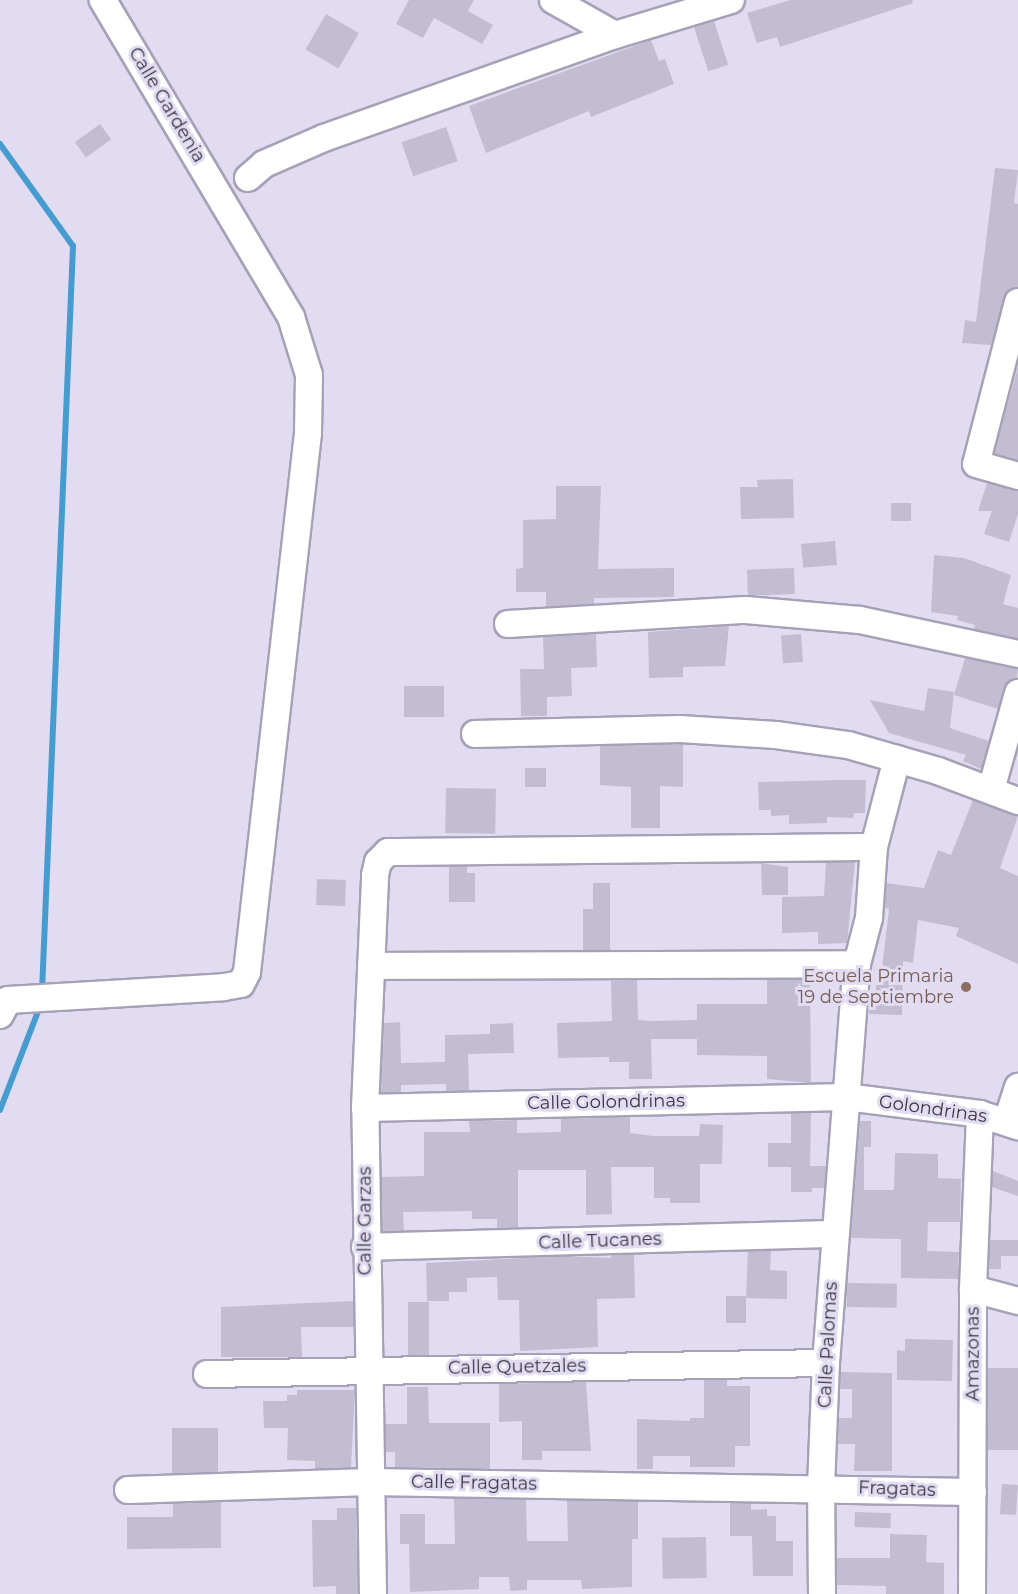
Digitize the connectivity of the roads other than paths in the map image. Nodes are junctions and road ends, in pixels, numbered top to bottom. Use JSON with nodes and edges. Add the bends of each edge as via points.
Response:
{"nodes":[{"id":1,"x":103,"y":0,"type":"edge"},
{"id":2,"x":553,"y":0,"type":"edge"},
{"id":3,"x":731,"y":0,"type":"edge"},
{"id":4,"x":615,"y":34,"type":"junction"},
{"id":5,"x":248,"y":178,"type":"dead end"},
{"id":6,"x":1017,"y":309,"type":"edge"},
{"id":7,"x":1018,"y":476,"type":"edge"},
{"id":8,"x":508,"y":624,"type":"dead end"},
{"id":9,"x":1018,"y":654,"type":"edge"},
{"id":10,"x":1018,"y":693,"type":"edge"},
{"id":11,"x":475,"y":734,"type":"dead end"},
{"id":12,"x":897,"y":759,"type":"junction"},
{"id":13,"x":991,"y":790,"type":"junction"},
{"id":14,"x":1018,"y":801,"type":"edge"},
{"id":15,"x":874,"y":847,"type":"junction"},
{"id":16,"x":856,"y":964,"type":"junction"},
{"id":17,"x":371,"y":966,"type":"junction"},
{"id":18,"x":0,"y":1015,"type":"edge"},
{"id":19,"x":1018,"y":1087,"type":"edge"},
{"id":20,"x":846,"y":1097,"type":"junction"},
{"id":21,"x":365,"y":1108,"type":"junction"},
{"id":22,"x":980,"y":1114,"type":"junction"},
{"id":23,"x":1013,"y":1123,"type":"edge"},
{"id":24,"x":835,"y":1234,"type":"junction"},
{"id":25,"x":365,"y":1247,"type":"junction"},
{"id":26,"x":973,"y":1289,"type":"junction"},
{"id":27,"x":1018,"y":1300,"type":"edge"},
{"id":28,"x":826,"y":1363,"type":"junction"},
{"id":29,"x":367,"y":1369,"type":"junction"},
{"id":30,"x":207,"y":1374,"type":"dead end"},
{"id":31,"x":370,"y":1482,"type":"junction"},
{"id":32,"x":821,"y":1487,"type":"junction"},
{"id":33,"x":128,"y":1490,"type":"dead end"},
{"id":34,"x":973,"y":1492,"type":"junction"},
{"id":35,"x":373,"y":1594,"type":"edge"},
{"id":36,"x":822,"y":1594,"type":"edge"},
{"id":37,"x":972,"y":1594,"type":"edge"}],
"edges":[{"from":1,"to":18,"type":"street","name":"Calle Gardenia","via":[[291,317],[309,375],[307,445],[247,972],[241,984],[8,1000]]},
{"from":2,"to":4,"type":"street"},
{"from":3,"to":4,"type":"street"},
{"from":4,"to":5,"type":"street","via":[[324,138],[264,164]]},
{"from":6,"to":7,"type":"street","via":[[976,464]]},
{"from":8,"to":9,"type":"street","via":[[746,610],[860,620]]},
{"from":10,"to":13,"type":"street"},
{"from":11,"to":12,"type":"street","via":[[680,729],[776,735],[848,745]]},
{"from":12,"to":13,"type":"street"},
{"from":12,"to":15,"type":"street","name":"Calle Palomas"},
{"from":13,"to":14,"type":"street"},
{"from":15,"to":16,"type":"street","name":"Calle Palomas","via":[[869,918]]},
{"from":15,"to":17,"type":"street","name":"Calle Garzas","via":[[388,852],[378,862],[375,875]]},
{"from":16,"to":17,"type":"street"},
{"from":16,"to":20,"type":"street","name":"Calle Palomas"},
{"from":17,"to":21,"type":"street","name":"Calle Garzas"},
{"from":19,"to":23,"type":"street"},
{"from":20,"to":21,"type":"street","name":"Calle Golondrinas"},
{"from":20,"to":22,"type":"street","name":"Golondrinas"},
{"from":20,"to":24,"type":"street","name":"Calle Palomas"},
{"from":21,"to":25,"type":"street","name":"Calle Garzas"},
{"from":22,"to":23,"type":"street","name":"Golondrinas"},
{"from":22,"to":26,"type":"street","name":"Amazonas"},
{"from":24,"to":25,"type":"street","name":"Calle Tucanes"},
{"from":24,"to":28,"type":"street","name":"Calle Palomas"},
{"from":25,"to":29,"type":"street","name":"Calle Garzas"},
{"from":26,"to":27,"type":"street"},
{"from":26,"to":34,"type":"street","name":"Amazonas"},
{"from":28,"to":29,"type":"street","name":"Calle Quetzales"},
{"from":28,"to":32,"type":"street","name":"Calle Palomas"},
{"from":29,"to":30,"type":"street","name":"Calle Quetzales"},
{"from":29,"to":31,"type":"street","name":"Calle Garzas"},
{"from":31,"to":32,"type":"street","name":"Calle Fragatas"},
{"from":31,"to":33,"type":"street","name":"Calle Fragatas"},
{"from":31,"to":35,"type":"street","name":"Calle Garzas"},
{"from":32,"to":34,"type":"street","name":"Fragatas"},
{"from":32,"to":36,"type":"street","name":"Calle Palomas"},
{"from":34,"to":37,"type":"street","name":"Amazonas"}]}
